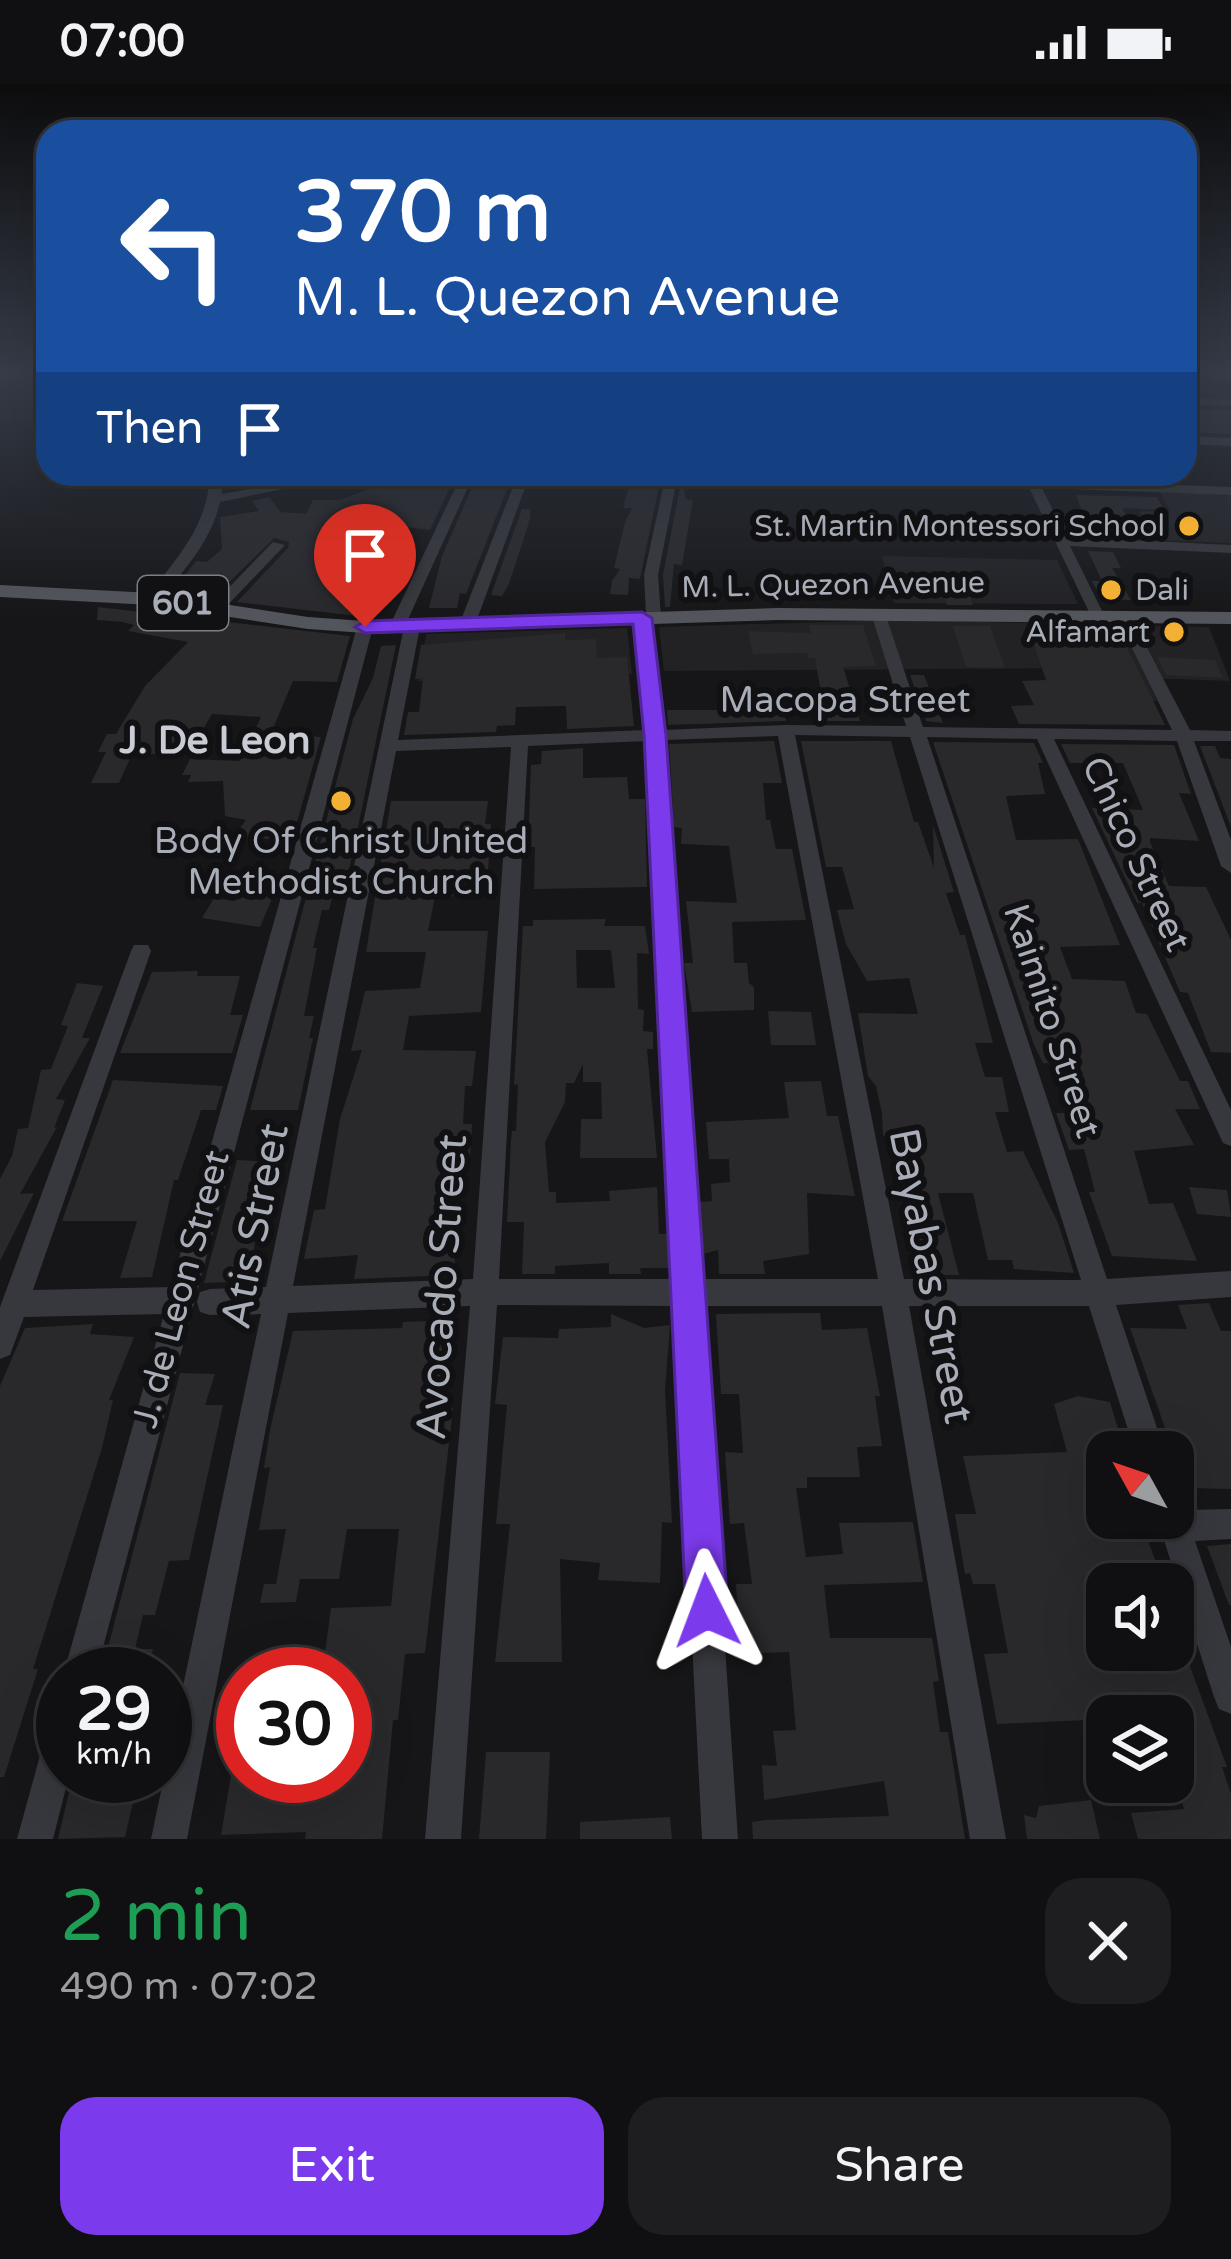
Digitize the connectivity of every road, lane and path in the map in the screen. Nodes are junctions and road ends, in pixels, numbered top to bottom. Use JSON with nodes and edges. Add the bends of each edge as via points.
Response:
{"nodes":[{"id":1,"x":217,"y":486,"type":"edge"},
{"id":2,"x":271,"y":486,"type":"edge"},
{"id":3,"x":463,"y":486,"type":"edge"},
{"id":4,"x":519,"y":486,"type":"edge"},
{"id":5,"x":670,"y":486,"type":"edge"},
{"id":6,"x":1035,"y":486,"type":"edge"},
{"id":7,"x":1148,"y":486,"type":"edge"},
{"id":8,"x":1231,"y":491,"type":"edge"},
{"id":9,"x":218,"y":499,"type":"junction"},
{"id":10,"x":1061,"y":542,"type":"junction"},
{"id":11,"x":278,"y":545,"type":"dead end"},
{"id":12,"x":1231,"y":549,"type":"edge"},
{"id":13,"x":0,"y":590,"type":"edge"},
{"id":14,"x":152,"y":598,"type":"junction"},
{"id":15,"x":217,"y":609,"type":"junction"},
{"id":16,"x":878,"y":613,"type":"junction"},
{"id":17,"x":1096,"y":615,"type":"junction"},
{"id":18,"x":1123,"y":615,"type":"junction"},
{"id":19,"x":648,"y":617,"type":"junction"},
{"id":20,"x":1231,"y":618,"type":"edge"},
{"id":21,"x":467,"y":625,"type":"junction"},
{"id":22,"x":365,"y":627,"type":"junction"},
{"id":23,"x":405,"y":627,"type":"junction"},
{"id":24,"x":785,"y":730,"type":"junction"},
{"id":25,"x":918,"y":730,"type":"junction"},
{"id":26,"x":1042,"y":732,"type":"junction"},
{"id":27,"x":1183,"y":734,"type":"junction"},
{"id":28,"x":655,"y":735,"type":"junction"},
{"id":29,"x":1229,"y":736,"type":"edge"},
{"id":30,"x":520,"y":741,"type":"junction"},
{"id":31,"x":390,"y":746,"type":"junction"},
{"id":32,"x":1231,"y":866,"type":"edge"},
{"id":33,"x":141,"y":951,"type":"dead end"},
{"id":34,"x":1231,"y":1135,"type":"edge"},
{"id":35,"x":1231,"y":1284,"type":"edge"},
{"id":36,"x":690,"y":1291,"type":"junction"},
{"id":37,"x":485,"y":1292,"type":"junction"},
{"id":38,"x":1098,"y":1293,"type":"junction"},
{"id":39,"x":894,"y":1295,"type":"junction"},
{"id":40,"x":177,"y":1300,"type":"junction"},
{"id":41,"x":280,"y":1301,"type":"junction"},
{"id":42,"x":211,"y":1302,"type":"dead end"},
{"id":43,"x":15,"y":1304,"type":"junction"},
{"id":44,"x":0,"y":1345,"type":"edge"},
{"id":45,"x":1143,"y":1431,"type":"edge"},
{"id":46,"x":1194,"y":1523,"type":"edge"},
{"id":47,"x":1231,"y":1524,"type":"edge"},
{"id":48,"x":1179,"y":1539,"type":"edge"},
{"id":49,"x":86,"y":1647,"type":"edge"},
{"id":50,"x":1231,"y":1697,"type":"edge"},
{"id":51,"x":45,"y":1803,"type":"edge"},
{"id":52,"x":35,"y":1839,"type":"edge"},
{"id":53,"x":169,"y":1839,"type":"edge"},
{"id":54,"x":443,"y":1839,"type":"edge"},
{"id":55,"x":720,"y":1839,"type":"edge"},
{"id":56,"x":988,"y":1839,"type":"edge"}],
"edges":[{"from":1,"to":9,"type":"street"},
{"from":2,"to":9,"type":"street"},
{"from":3,"to":23,"type":"street","name":"Atis Street"},
{"from":4,"to":21,"type":"street"},
{"from":5,"to":19,"type":"street"},
{"from":6,"to":10,"type":"street"},
{"from":7,"to":8,"type":"street"},
{"from":9,"to":14,"type":"street","via":[[188,555]]},
{"from":10,"to":12,"type":"street"},
{"from":10,"to":17,"type":"street"},
{"from":11,"to":15,"type":"street"},
{"from":13,"to":14,"type":"main road","number":"601"},
{"from":14,"to":15,"type":"main road","number":"601"},
{"from":15,"to":22,"type":"main road","number":"601"},
{"from":16,"to":17,"type":"main road","name":"M. L. Quezon Avenue","number":"601"},
{"from":16,"to":19,"type":"main road","name":"M. L. Quezon Avenue","number":"601"},
{"from":16,"to":25,"type":"street","name":"Kaimito Street"},
{"from":17,"to":18,"type":"main road","name":"M. L. Quezon Avenue","number":"601"},
{"from":18,"to":20,"type":"main road","name":"M. L. Quezon Avenue","number":"601"},
{"from":18,"to":27,"type":"street"},
{"from":19,"to":21,"type":"main road","name":"M. L. Quezon Avenue","number":"601"},
{"from":19,"to":28,"type":"street"},
{"from":21,"to":23,"type":"main road","name":"M. L. Quezon Avenue","number":"601"},
{"from":22,"to":23,"type":"main road","name":"M. L. Quezon Avenue","number":"601"},
{"from":22,"to":40,"type":"street","name":"J. de Leon Street"},
{"from":23,"to":31,"type":"street","name":"Atis Street"},
{"from":24,"to":25,"type":"street","name":"Macopa Street"},
{"from":24,"to":28,"type":"street","name":"Macopa Street"},
{"from":24,"to":39,"type":"street","name":"Bayabas Street"},
{"from":25,"to":26,"type":"street","name":"Macopa Street"},
{"from":25,"to":38,"type":"street","name":"Kaimito Street"},
{"from":26,"to":27,"type":"street","name":"Macopa Street"},
{"from":26,"to":34,"type":"street","name":"Chico Street"},
{"from":27,"to":29,"type":"street","name":"Macopa Street"},
{"from":27,"to":32,"type":"street"},
{"from":28,"to":30,"type":"street","name":"Macopa Street"},
{"from":28,"to":36,"type":"street"},
{"from":30,"to":31,"type":"street","name":"Macopa Street"},
{"from":30,"to":37,"type":"street","name":"Avocado Street"},
{"from":31,"to":41,"type":"street","name":"Atis Street"},
{"from":33,"to":43,"type":"street"},
{"from":35,"to":38,"type":"street"},
{"from":36,"to":37,"type":"street"},
{"from":36,"to":39,"type":"street"},
{"from":36,"to":55,"type":"street"},
{"from":37,"to":41,"type":"street"},
{"from":37,"to":54,"type":"street","name":"Avocado Street"},
{"from":38,"to":39,"type":"street"},
{"from":38,"to":45,"type":"street","name":"Kaimito Street"},
{"from":39,"to":56,"type":"street","name":"Bayabas Street"},
{"from":40,"to":43,"type":"street"},
{"from":40,"to":49,"type":"street","name":"J. de Leon Street"},
{"from":41,"to":42,"type":"street"},
{"from":41,"to":53,"type":"street","name":"Atis Street"},
{"from":43,"to":44,"type":"street"},
{"from":46,"to":47,"type":"street"},
{"from":48,"to":50,"type":"street"},
{"from":51,"to":52,"type":"street"}]}
